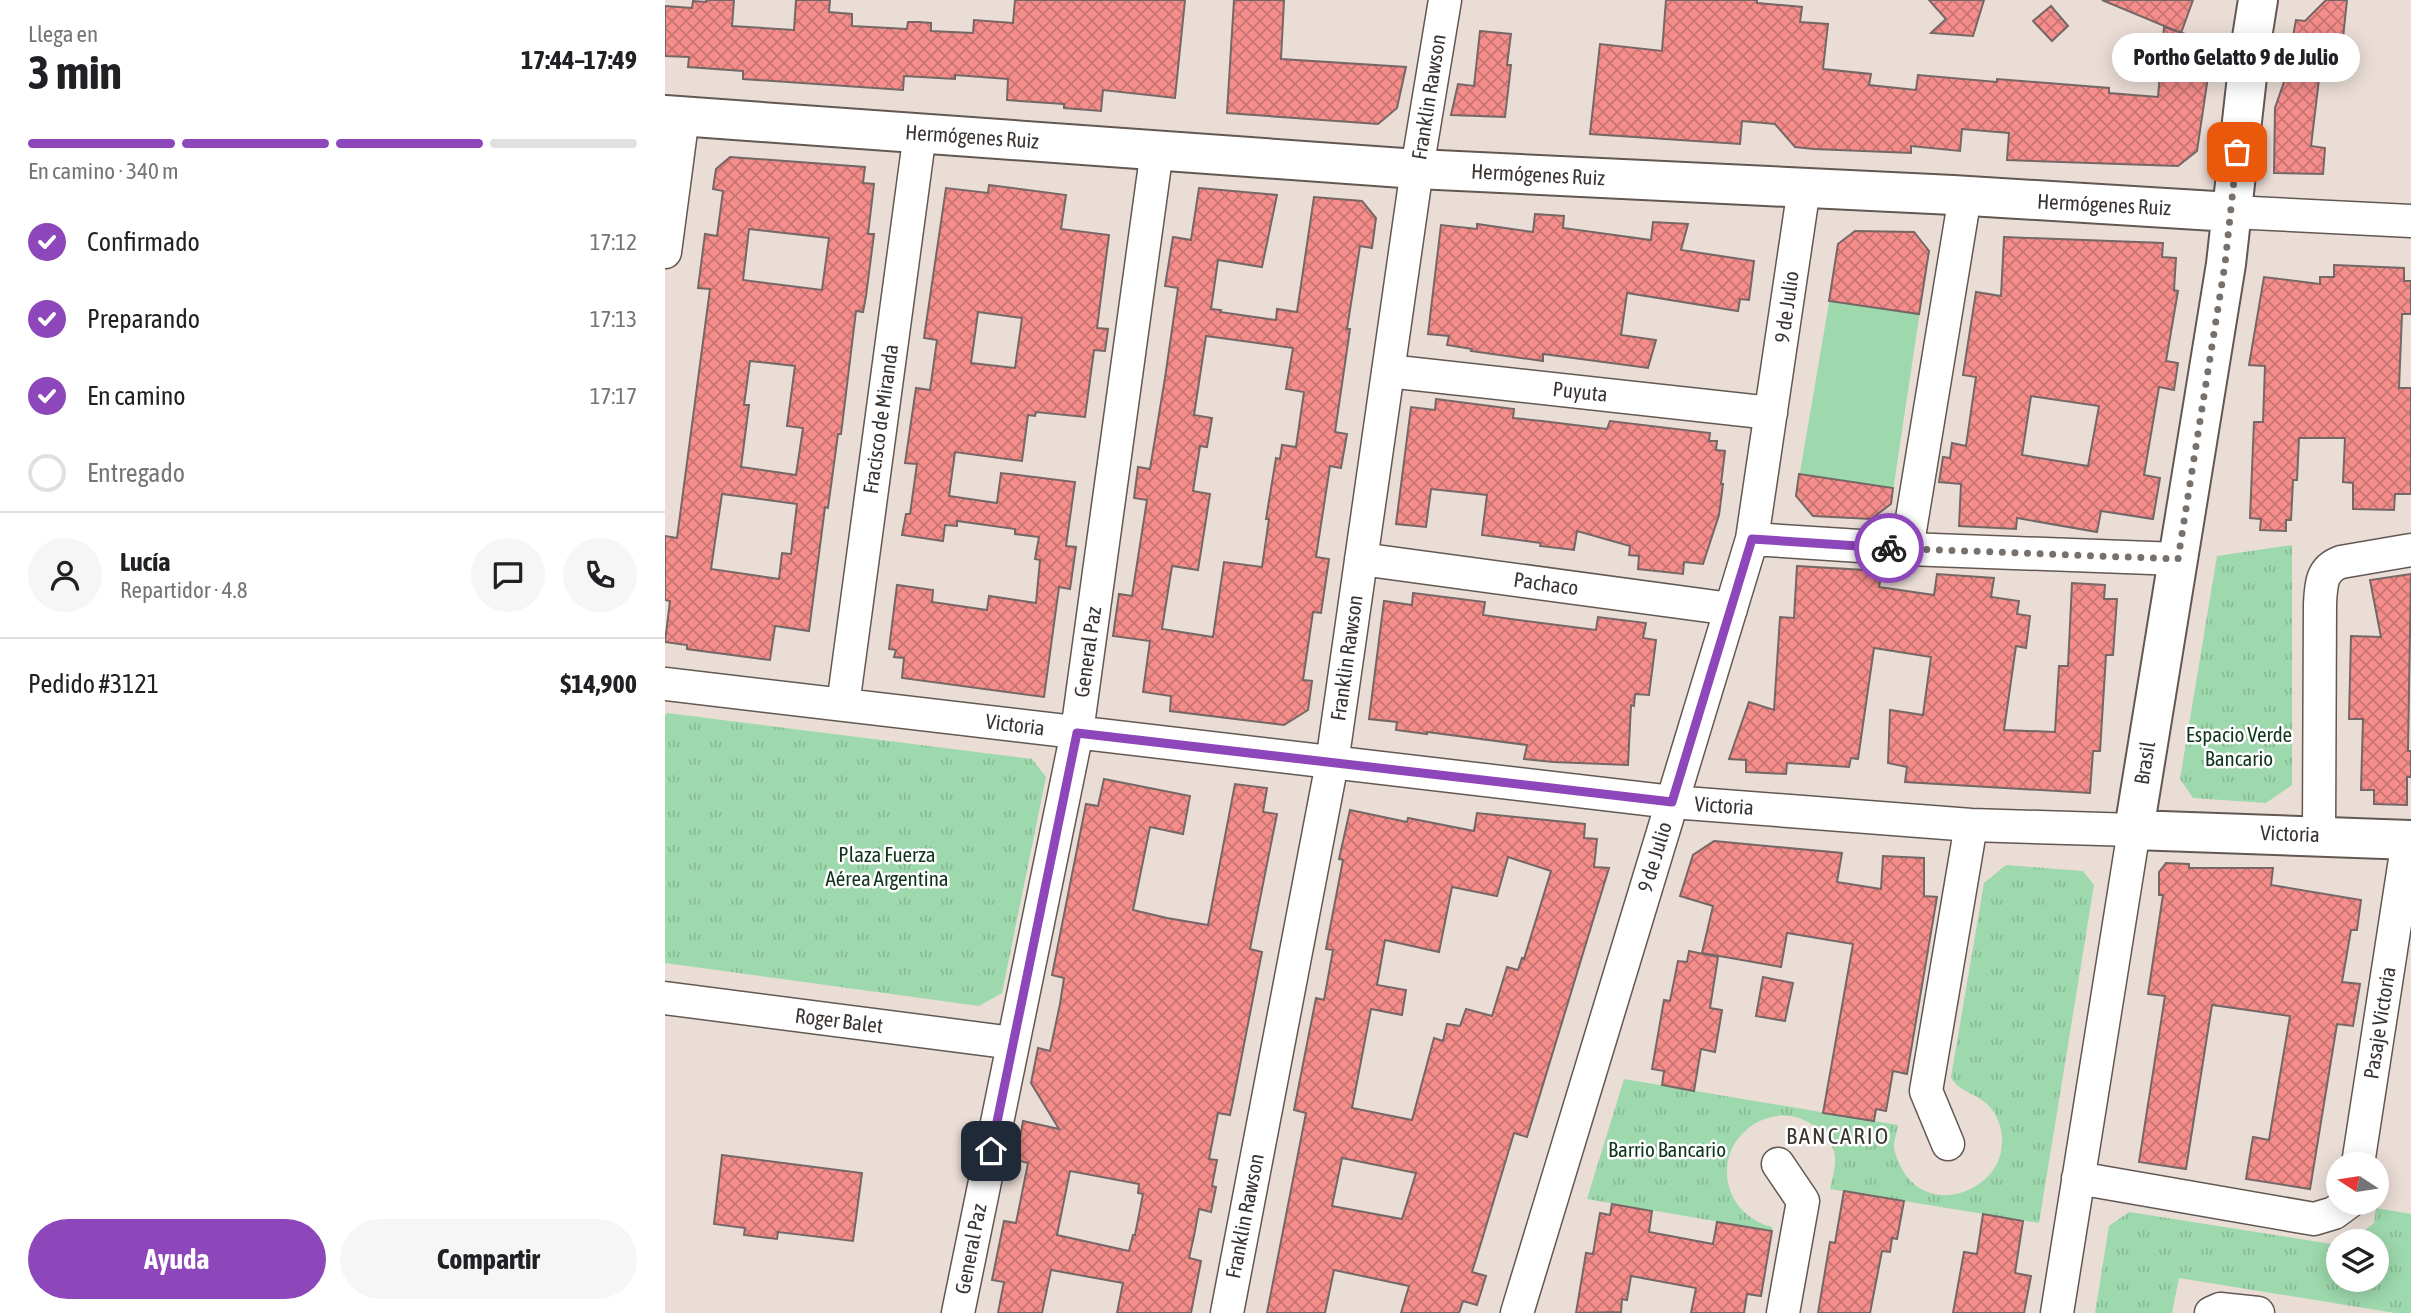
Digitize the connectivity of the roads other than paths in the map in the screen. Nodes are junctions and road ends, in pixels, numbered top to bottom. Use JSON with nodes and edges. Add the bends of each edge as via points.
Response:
{"nodes":[{"id":1,"x":1445,"y":0,"type":"edge"},
{"id":2,"x":2259,"y":0,"type":"edge"},
{"id":3,"x":674,"y":115,"type":"edge"},
{"id":4,"x":920,"y":133,"type":"junction"},
{"id":5,"x":1157,"y":150,"type":"junction"},
{"id":6,"x":1417,"y":169,"type":"junction"},
{"id":7,"x":1804,"y":188,"type":"junction"},
{"id":8,"x":1965,"y":196,"type":"junction"},
{"id":9,"x":2231,"y":212,"type":"junction"},
{"id":10,"x":2411,"y":221,"type":"edge"},
{"id":11,"x":665,"y":253,"type":"edge"},
{"id":12,"x":1388,"y":371,"type":"junction"},
{"id":13,"x":1771,"y":413,"type":"junction"},
{"id":14,"x":1752,"y":539,"type":"junction"},
{"id":15,"x":1907,"y":549,"type":"junction"},
{"id":16,"x":2411,"y":551,"type":"edge"},
{"id":17,"x":1361,"y":559,"type":"junction"},
{"id":18,"x":2178,"y":559,"type":"junction"},
{"id":19,"x":1731,"y":609,"type":"junction"},
{"id":20,"x":665,"y":684,"type":"edge"},
{"id":21,"x":843,"y":705,"type":"junction"},
{"id":22,"x":1077,"y":733,"type":"junction"},
{"id":23,"x":1332,"y":763,"type":"junction"},
{"id":24,"x":1672,"y":802,"type":"junction"},
{"id":25,"x":1971,"y":825,"type":"junction"},
{"id":26,"x":2134,"y":830,"type":"junction"},
{"id":27,"x":2319,"y":835,"type":"junction"},
{"id":28,"x":2410,"y":840,"type":"edge"},
{"id":29,"x":665,"y":998,"type":"edge"},
{"id":30,"x":1013,"y":1043,"type":"junction"},
{"id":31,"x":1948,"y":1144,"type":"dead end"},
{"id":32,"x":2360,"y":1152,"type":"edge"},
{"id":33,"x":1778,"y":1164,"type":"dead end"},
{"id":34,"x":2078,"y":1178,"type":"junction"},
{"id":35,"x":2327,"y":1215,"type":"edge"},
{"id":36,"x":958,"y":1313,"type":"edge"},
{"id":37,"x":1227,"y":1313,"type":"edge"},
{"id":38,"x":1517,"y":1313,"type":"edge"},
{"id":39,"x":1783,"y":1313,"type":"edge"},
{"id":40,"x":2057,"y":1313,"type":"edge"},
{"id":41,"x":2211,"y":1313,"type":"edge"},
{"id":42,"x":2258,"y":1313,"type":"edge"}],
"edges":[{"from":1,"to":6,"type":"street","name":"Franklin Rawson"},
{"from":2,"to":9,"type":"street"},
{"from":3,"to":4,"type":"street","name":"Hermógenes Ruiz"},
{"from":3,"to":11,"type":"street"},
{"from":4,"to":5,"type":"street","name":"Hermógenes Ruiz"},
{"from":4,"to":21,"type":"street","name":"Fracisco de Miranda"},
{"from":5,"to":6,"type":"street","name":"Hermógenes Ruiz"},
{"from":5,"to":22,"type":"street","name":"General Paz"},
{"from":6,"to":7,"type":"street","name":"Hermógenes Ruiz"},
{"from":6,"to":12,"type":"street","name":"Franklin Rawson"},
{"from":7,"to":8,"type":"street","name":"Hermógenes Ruiz"},
{"from":7,"to":13,"type":"street","name":"9 de Julio"},
{"from":8,"to":9,"type":"street","name":"Hermógenes Ruiz"},
{"from":8,"to":15,"type":"street"},
{"from":9,"to":10,"type":"street","name":"Hermógenes Ruiz"},
{"from":9,"to":18,"type":"street","name":"Brasil"},
{"from":12,"to":13,"type":"street","name":"Puyuta"},
{"from":12,"to":17,"type":"street","name":"Franklin Rawson"},
{"from":13,"to":14,"type":"street","name":"9 de Julio"},
{"from":14,"to":15,"type":"street"},
{"from":14,"to":19,"type":"street","name":"9 de Julio"},
{"from":15,"to":18,"type":"street"},
{"from":16,"to":27,"type":"street","via":[[2332,565],[2325,573],[2320,604]]},
{"from":17,"to":19,"type":"street","name":"Pachaco"},
{"from":17,"to":23,"type":"street","name":"Franklin Rawson"},
{"from":18,"to":26,"type":"street","name":"Brasil"},
{"from":19,"to":24,"type":"street","name":"9 de Julio"},
{"from":20,"to":21,"type":"street","name":"Victoria"},
{"from":21,"to":22,"type":"street","name":"Victoria"},
{"from":22,"to":23,"type":"street","name":"Victoria"},
{"from":22,"to":30,"type":"street","name":"General Paz"},
{"from":23,"to":24,"type":"street","name":"Victoria"},
{"from":23,"to":37,"type":"street","name":"Franklin Rawson"},
{"from":24,"to":25,"type":"street","name":"Victoria"},
{"from":24,"to":38,"type":"street","name":"9 de Julio"},
{"from":25,"to":26,"type":"street","name":"Victoria"},
{"from":25,"to":31,"type":"street","via":[[1926,1091]]},
{"from":26,"to":27,"type":"street","name":"Victoria"},
{"from":26,"to":34,"type":"street","name":"Brasil"},
{"from":27,"to":28,"type":"street","name":"Victoria"},
{"from":28,"to":32,"type":"street","name":"Pasaje Victoria"},
{"from":29,"to":30,"type":"street","name":"Roger Balet"},
{"from":30,"to":36,"type":"street","name":"General Paz"},
{"from":33,"to":39,"type":"street","via":[[1803,1201]]},
{"from":34,"to":35,"type":"street","via":[[2314,1219]]},
{"from":34,"to":40,"type":"street","name":"Brasil"},
{"from":41,"to":42,"type":"street","via":[[2220,1309]]}]}
